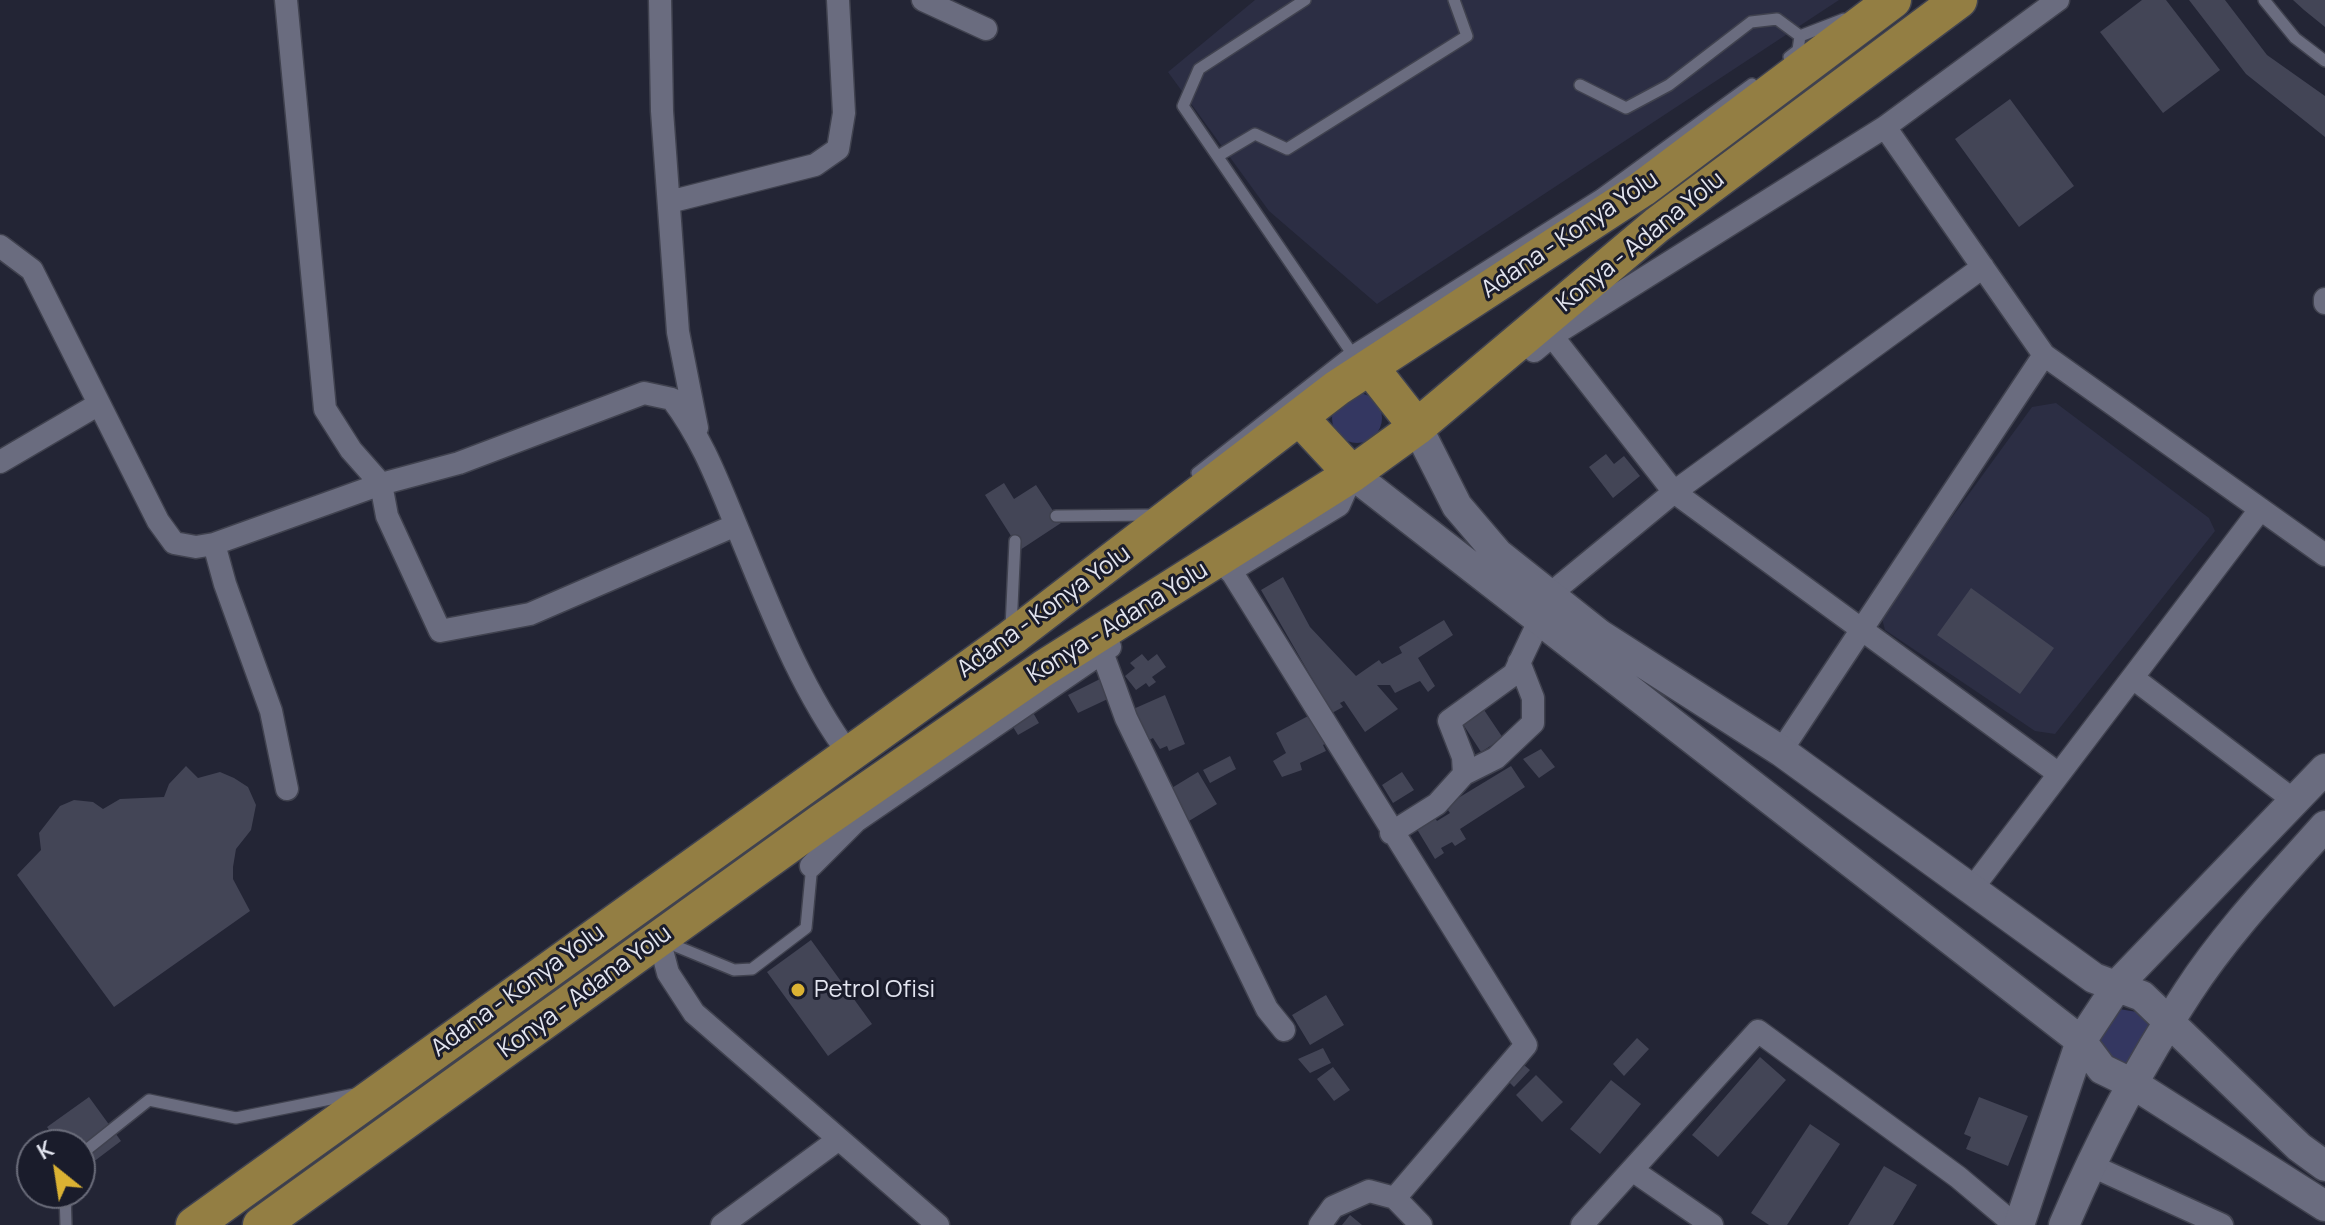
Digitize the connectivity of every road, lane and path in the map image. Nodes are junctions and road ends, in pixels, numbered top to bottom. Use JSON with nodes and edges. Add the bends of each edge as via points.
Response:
{"nodes":[{"id":1,"x":286,"y":0,"type":"edge"},
{"id":2,"x":660,"y":0,"type":"edge"},
{"id":3,"x":838,"y":0,"type":"edge"},
{"id":4,"x":923,"y":0,"type":"edge"},
{"id":5,"x":1305,"y":0,"type":"edge"},
{"id":6,"x":1454,"y":0,"type":"edge"},
{"id":7,"x":1893,"y":0,"type":"edge"},
{"id":8,"x":1959,"y":0,"type":"edge"},
{"id":9,"x":2058,"y":0,"type":"edge"},
{"id":10,"x":2264,"y":0,"type":"edge"},
{"id":11,"x":986,"y":29,"type":"dead end"},
{"id":12,"x":1800,"y":36,"type":"junction"},
{"id":13,"x":2325,"y":61,"type":"edge"},
{"id":14,"x":1773,"y":69,"type":"dead end"},
{"id":15,"x":1761,"y":78,"type":"dead end"},
{"id":16,"x":1580,"y":85,"type":"dead end"},
{"id":17,"x":1885,"y":127,"type":"junction"},
{"id":18,"x":1218,"y":156,"type":"junction"},
{"id":19,"x":669,"y":202,"type":"junction"},
{"id":20,"x":0,"y":246,"type":"edge"},
{"id":21,"x":1983,"y":267,"type":"junction"},
{"id":22,"x":1552,"y":336,"type":"junction"},
{"id":23,"x":2044,"y":355,"type":"junction"},
{"id":24,"x":1360,"y":360,"type":"junction"},
{"id":25,"x":99,"y":404,"type":"junction"},
{"id":26,"x":1300,"y":418,"type":"junction"},
{"id":27,"x":1417,"y":427,"type":"junction"},
{"id":28,"x":698,"y":434,"type":"junction"},
{"id":29,"x":0,"y":462,"type":"edge"},
{"id":30,"x":1352,"y":474,"type":"junction"},
{"id":31,"x":381,"y":484,"type":"junction"},
{"id":32,"x":1674,"y":492,"type":"junction"},
{"id":33,"x":1164,"y":505,"type":"junction"},
{"id":34,"x":2259,"y":511,"type":"junction"},
{"id":35,"x":1056,"y":516,"type":"dead end"},
{"id":36,"x":736,"y":525,"type":"junction"},
{"id":37,"x":1015,"y":541,"type":"dead end"},
{"id":38,"x":214,"y":544,"type":"junction"},
{"id":39,"x":2325,"y":555,"type":"edge"},
{"id":40,"x":1231,"y":571,"type":"junction"},
{"id":41,"x":1544,"y":608,"type":"junction"},
{"id":42,"x":1862,"y":629,"type":"junction"},
{"id":43,"x":1011,"y":638,"type":"junction"},
{"id":44,"x":1102,"y":652,"type":"junction"},
{"id":45,"x":1519,"y":662,"type":"junction"},
{"id":46,"x":2133,"y":678,"type":"junction"},
{"id":47,"x":1781,"y":751,"type":"junction"},
{"id":48,"x":849,"y":754,"type":"junction"},
{"id":49,"x":2325,"y":769,"type":"edge"},
{"id":50,"x":1464,"y":774,"type":"junction"},
{"id":51,"x":2059,"y":774,"type":"junction"},
{"id":52,"x":287,"y":789,"type":"dead end"},
{"id":53,"x":2296,"y":802,"type":"junction"},
{"id":54,"x":821,"y":822,"type":"junction"},
{"id":55,"x":2325,"y":826,"type":"edge"},
{"id":56,"x":1391,"y":833,"type":"junction"},
{"id":57,"x":811,"y":866,"type":"junction"},
{"id":58,"x":1971,"y":890,"type":"junction"},
{"id":59,"x":659,"y":939,"type":"junction"},
{"id":60,"x":2117,"y":986,"type":"junction"},
{"id":61,"x":2170,"y":1023,"type":"junction"},
{"id":62,"x":1284,"y":1030,"type":"dead end"},
{"id":63,"x":2081,"y":1041,"type":"junction"},
{"id":64,"x":2135,"y":1085,"type":"junction"},
{"id":65,"x":383,"y":1088,"type":"junction"},
{"id":66,"x":839,"y":1139,"type":"junction"},
{"id":67,"x":96,"y":1142,"type":"edge"},
{"id":68,"x":2090,"y":1165,"type":"junction"},
{"id":69,"x":2325,"y":1166,"type":"edge"},
{"id":70,"x":1632,"y":1170,"type":"junction"},
{"id":71,"x":1395,"y":1198,"type":"junction"},
{"id":72,"x":2325,"y":1206,"type":"edge"},
{"id":73,"x":194,"y":1225,"type":"edge"},
{"id":74,"x":261,"y":1225,"type":"edge"},
{"id":75,"x":722,"y":1225,"type":"edge"},
{"id":76,"x":938,"y":1225,"type":"edge"},
{"id":77,"x":1320,"y":1225,"type":"edge"},
{"id":78,"x":1421,"y":1225,"type":"edge"},
{"id":79,"x":1582,"y":1225,"type":"edge"},
{"id":80,"x":1712,"y":1225,"type":"edge"},
{"id":81,"x":2017,"y":1225,"type":"edge"},
{"id":82,"x":2064,"y":1225,"type":"edge"},
{"id":83,"x":2222,"y":1225,"type":"edge"}],
"edges":[{"from":1,"to":31,"type":"street","via":[[325,409]]},
{"from":2,"to":19,"type":"street"},
{"from":3,"to":19,"type":"street","via":[[844,113],[838,149],[815,165]]},
{"from":4,"to":11,"type":"street"},
{"from":5,"to":18,"type":"lane","via":[[1199,69],[1183,106]]},
{"from":6,"to":18,"type":"lane","via":[[1467,36],[1287,149],[1255,134]]},
{"from":7,"to":12,"type":"lane"},
{"from":7,"to":24,"type":"highway","name":"Adana - Konya Yolu","via":[[1642,189]]},
{"from":8,"to":27,"type":"highway","name":"Konya - Adana Yolu","via":[[1657,225]]},
{"from":9,"to":17,"type":"street"},
{"from":10,"to":13,"type":"lane","via":[[2295,38]]},
{"from":12,"to":14,"type":"lane","via":[[1798,50]]},
{"from":12,"to":16,"type":"lane","via":[[1777,19],[1751,22],[1669,85],[1626,108]]},
{"from":15,"to":24,"type":"lane"},
{"from":17,"to":21,"type":"street"},
{"from":17,"to":22,"type":"street"},
{"from":18,"to":24,"type":"lane"},
{"from":19,"to":28,"type":"street","via":[[678,332]]},
{"from":20,"to":25,"type":"street","via":[[32,270]]},
{"from":21,"to":23,"type":"street"},
{"from":21,"to":32,"type":"street"},
{"from":22,"to":27,"type":"street","via":[[1448,424]]},
{"from":22,"to":32,"type":"street"},
{"from":23,"to":34,"type":"street"},
{"from":23,"to":42,"type":"street"},
{"from":24,"to":26,"type":"highway","name":"Adana - Konya Yolu"},
{"from":24,"to":27,"type":"highway"},
{"from":24,"to":33,"type":"lane"},
{"from":25,"to":29,"type":"street"},
{"from":25,"to":38,"type":"street","via":[[174,543]]},
{"from":26,"to":30,"type":"highway"},
{"from":26,"to":33,"type":"highway","name":"Adana - Konya Yolu"},
{"from":27,"to":30,"type":"highway","name":"Konya - Adana Yolu"},
{"from":27,"to":41,"type":"main road","via":[[1457,506]]},
{"from":28,"to":31,"type":"street","via":[[672,399],[644,393],[459,463]]},
{"from":28,"to":36,"type":"street"},
{"from":30,"to":40,"type":"street","via":[[1339,505]]},
{"from":30,"to":41,"type":"main road"},
{"from":30,"to":54,"type":"highway","name":"Konya - Adana Yolu","via":[[1044,668]]},
{"from":31,"to":36,"type":"street","via":[[387,516],[440,631],[530,614]]},
{"from":31,"to":38,"type":"street"},
{"from":32,"to":41,"type":"street"},
{"from":32,"to":42,"type":"street"},
{"from":33,"to":35,"type":"lane"},
{"from":33,"to":43,"type":"highway","name":"Adana - Konya Yolu"},
{"from":34,"to":39,"type":"street"},
{"from":34,"to":46,"type":"street"},
{"from":36,"to":48,"type":"street","via":[[783,640],[822,717]]},
{"from":37,"to":43,"type":"lane"},
{"from":38,"to":52,"type":"street","via":[[271,711]]},
{"from":40,"to":44,"type":"street"},
{"from":40,"to":56,"type":"street"},
{"from":41,"to":45,"type":"street"},
{"from":41,"to":47,"type":"main road","via":[[1600,635]]},
{"from":41,"to":63,"type":"main road"},
{"from":42,"to":47,"type":"street"},
{"from":42,"to":51,"type":"street"},
{"from":43,"to":48,"type":"highway","name":"Adana - Konya Yolu"},
{"from":44,"to":57,"type":"street","via":[[856,821]]},
{"from":44,"to":62,"type":"street","via":[[1133,732],[1267,1009]]},
{"from":45,"to":50,"type":"street","via":[[1514,674],[1449,721]]},
{"from":45,"to":50,"type":"street","via":[[1533,698],[1533,723],[1496,758]]},
{"from":46,"to":51,"type":"street"},
{"from":46,"to":53,"type":"street"},
{"from":47,"to":58,"type":"main road"},
{"from":48,"to":65,"type":"highway","name":"Adana - Konya Yolu"},
{"from":49,"to":53,"type":"main road"},
{"from":50,"to":56,"type":"street","via":[[1437,804]]},
{"from":51,"to":58,"type":"street"},
{"from":53,"to":60,"type":"main road"},
{"from":54,"to":57,"type":"lane"},
{"from":54,"to":59,"type":"highway","name":"Konya - Adana Yolu"},
{"from":55,"to":61,"type":"main road","via":[[2240,923]]},
{"from":56,"to":71,"type":"street","via":[[1526,1045]]},
{"from":57,"to":59,"type":"lane","via":[[806,928],[752,969],[734,970]]},
{"from":58,"to":60,"type":"main road","via":[[2094,978]]},
{"from":59,"to":66,"type":"street","via":[[668,973],[694,1013]]},
{"from":59,"to":74,"type":"highway","name":"Konya - Adana Yolu"},
{"from":60,"to":61,"type":"main road","via":[[2142,996]]},
{"from":60,"to":63,"type":"main road"},
{"from":61,"to":64,"type":"main road"},
{"from":61,"to":69,"type":"main road"},
{"from":63,"to":64,"type":"main road","via":[[2102,1069]]},
{"from":63,"to":81,"type":"main road"},
{"from":64,"to":68,"type":"main road"},
{"from":64,"to":72,"type":"main road"},
{"from":65,"to":67,"type":"lane","via":[[236,1118],[149,1100]]},
{"from":65,"to":73,"type":"highway","name":"Adana - Konya Yolu"},
{"from":66,"to":75,"type":"street"},
{"from":66,"to":76,"type":"street"},
{"from":68,"to":82,"type":"main road"},
{"from":68,"to":83,"type":"street"},
{"from":70,"to":79,"type":"street"},
{"from":70,"to":80,"type":"street"},
{"from":70,"to":81,"type":"street","via":[[1758,1031]]},
{"from":71,"to":77,"type":"street","via":[[1369,1191],[1333,1207]]},
{"from":71,"to":78,"type":"street"}]}
